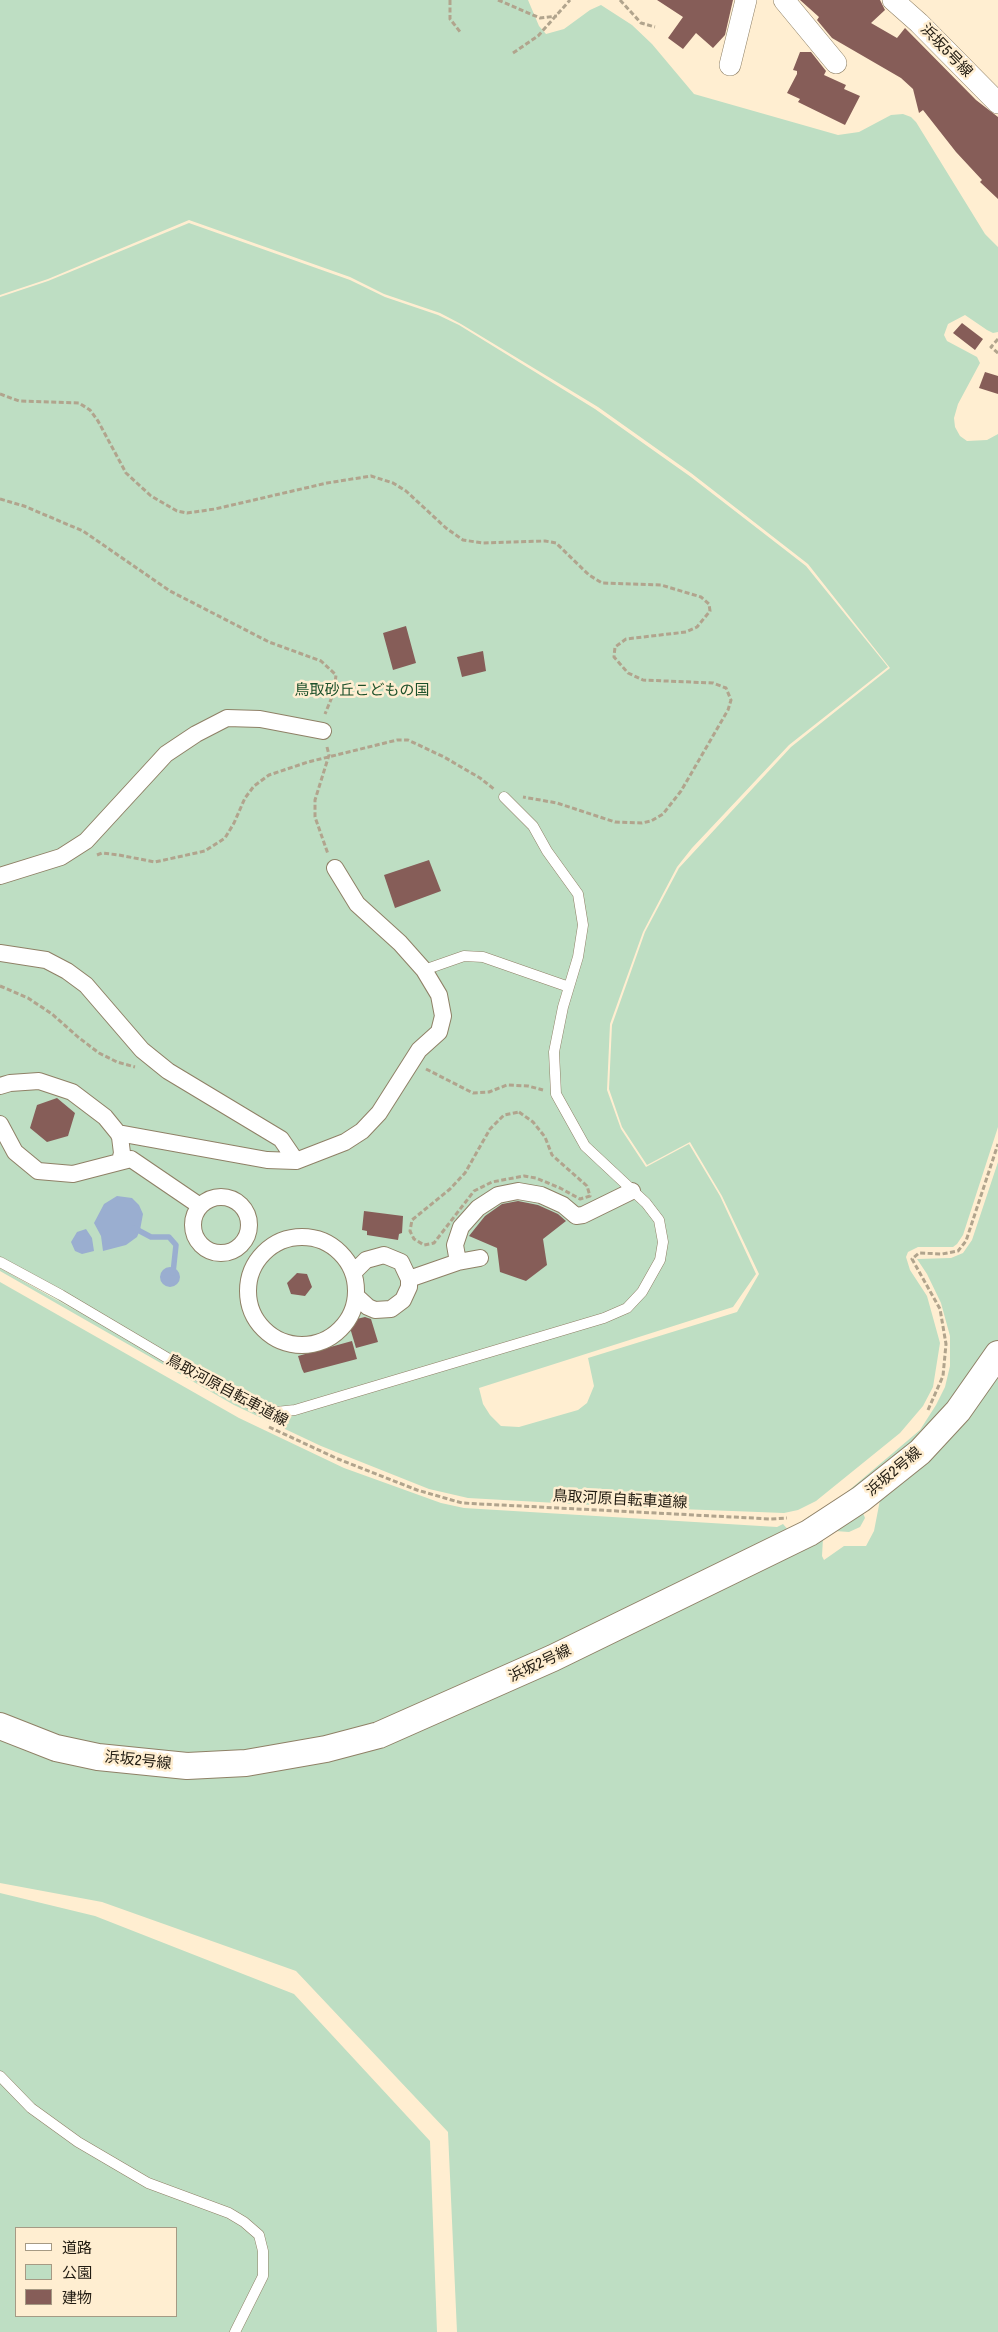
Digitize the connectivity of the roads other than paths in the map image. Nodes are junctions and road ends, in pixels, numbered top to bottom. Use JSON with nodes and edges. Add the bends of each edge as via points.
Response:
{"nodes":[{"id":1,"x":746,"y":0,"type":"edge"},
{"id":2,"x":784,"y":0,"type":"edge"},
{"id":3,"x":893,"y":0,"type":"edge"},
{"id":4,"x":836,"y":64,"type":"dead end"},
{"id":5,"x":730,"y":65,"type":"dead end"},
{"id":6,"x":998,"y":104,"type":"edge"},
{"id":7,"x":323,"y":731,"type":"road end"},
{"id":8,"x":504,"y":796,"type":"road end"},
{"id":9,"x":335,"y":868,"type":"road end"},
{"id":10,"x":0,"y":876,"type":"edge"},
{"id":11,"x":0,"y":953,"type":"edge"},
{"id":12,"x":424,"y":970,"type":"junction"},
{"id":13,"x":569,"y":986,"type":"junction"},
{"id":14,"x":0,"y":1086,"type":"edge"},
{"id":15,"x":0,"y":1124,"type":"edge"},
{"id":16,"x":118,"y":1133,"type":"junction"},
{"id":17,"x":120,"y":1161,"type":"junction"},
{"id":18,"x":296,"y":1161,"type":"junction"},
{"id":19,"x":632,"y":1190,"type":"junction"},
{"id":20,"x":200,"y":1206,"type":"junction"},
{"id":21,"x":244,"y":1242,"type":"junction"},
{"id":22,"x":261,"y":1255,"type":"junction"},
{"id":23,"x":480,"y":1258,"type":"dead end"},
{"id":24,"x":0,"y":1262,"type":"edge"},
{"id":25,"x":458,"y":1262,"type":"junction"},
{"id":26,"x":353,"y":1273,"type":"junction"},
{"id":27,"x":409,"y":1279,"type":"junction"},
{"id":28,"x":356,"y":1296,"type":"junction"},
{"id":29,"x":998,"y":1354,"type":"edge"},
{"id":30,"x":0,"y":1726,"type":"edge"},
{"id":31,"x":0,"y":2076,"type":"edge"},
{"id":32,"x":234,"y":2332,"type":"edge"}],
"edges":[{"from":1,"to":5,"type":"street"},
{"from":2,"to":4,"type":"street"},
{"from":3,"to":6,"type":"street","name":"浜坂5号線"},
{"from":7,"to":10,"type":"street","via":[[260,719],[227,718],[166,754],[86,841],[62,857]]},
{"from":8,"to":13,"type":"lane","via":[[533,826],[578,894],[583,925]]},
{"from":9,"to":12,"type":"street","via":[[357,904]]},
{"from":11,"to":18,"type":"street","via":[[46,960],[67,971],[86,985],[142,1050],[281,1139]]},
{"from":12,"to":13,"type":"lane","via":[[464,956],[483,957]]},
{"from":12,"to":18,"type":"street","via":[[439,995],[442,1024],[439,1032],[419,1050],[379,1113],[362,1132]]},
{"from":13,"to":19,"type":"lane","via":[[554,1052],[556,1094],[586,1146]]},
{"from":14,"to":16,"type":"street","via":[[38,1081],[72,1092],[105,1117]]},
{"from":15,"to":17,"type":"street","via":[[15,1152],[38,1171],[72,1174]]},
{"from":16,"to":17,"type":"street","via":[[122,1153]]},
{"from":16,"to":18,"type":"street","via":[[267,1160]]},
{"from":17,"to":20,"type":"street","via":[[131,1159]]},
{"from":19,"to":24,"type":"lane","via":[[658,1220],[662,1242],[660,1260],[653,1274],[627,1308],[604,1318],[280,1412],[267,1413]]},
{"from":19,"to":25,"type":"street","via":[[576,1216],[563,1204],[541,1195],[518,1191],[498,1195],[478,1208],[461,1227],[455,1245]]},
{"from":20,"to":21,"type":"street","via":[[208,1200],[226,1197],[242,1206],[249,1223]]},
{"from":20,"to":21,"type":"street","via":[[192,1222],[202,1247],[220,1254],[229,1253]]},
{"from":21,"to":22,"type":"street"},
{"from":22,"to":26,"type":"street","via":[[284,1240],[312,1238],[337,1250]]},
{"from":22,"to":28,"type":"street","via":[[249,1276],[248,1300],[257,1322],[275,1338],[310,1345],[332,1336],[348,1319]]},
{"from":23,"to":25,"type":"street"},
{"from":25,"to":27,"type":"street"},
{"from":26,"to":27,"type":"street","via":[[366,1260],[384,1255],[401,1262]]},
{"from":26,"to":28,"type":"street"},
{"from":27,"to":28,"type":"street","via":[[407,1294],[391,1309],[376,1310]]},
{"from":29,"to":30,"type":"street","name":"浜坂2号線","via":[[958,1411],[920,1452],[860,1499],[809,1533],[553,1658],[379,1735],[246,1764],[187,1766],[65,1750]]},
{"from":31,"to":32,"type":"lane","via":[[31,2108],[78,2142],[148,2183],[229,2213],[259,2235],[263,2251],[262,2276]]}]}
